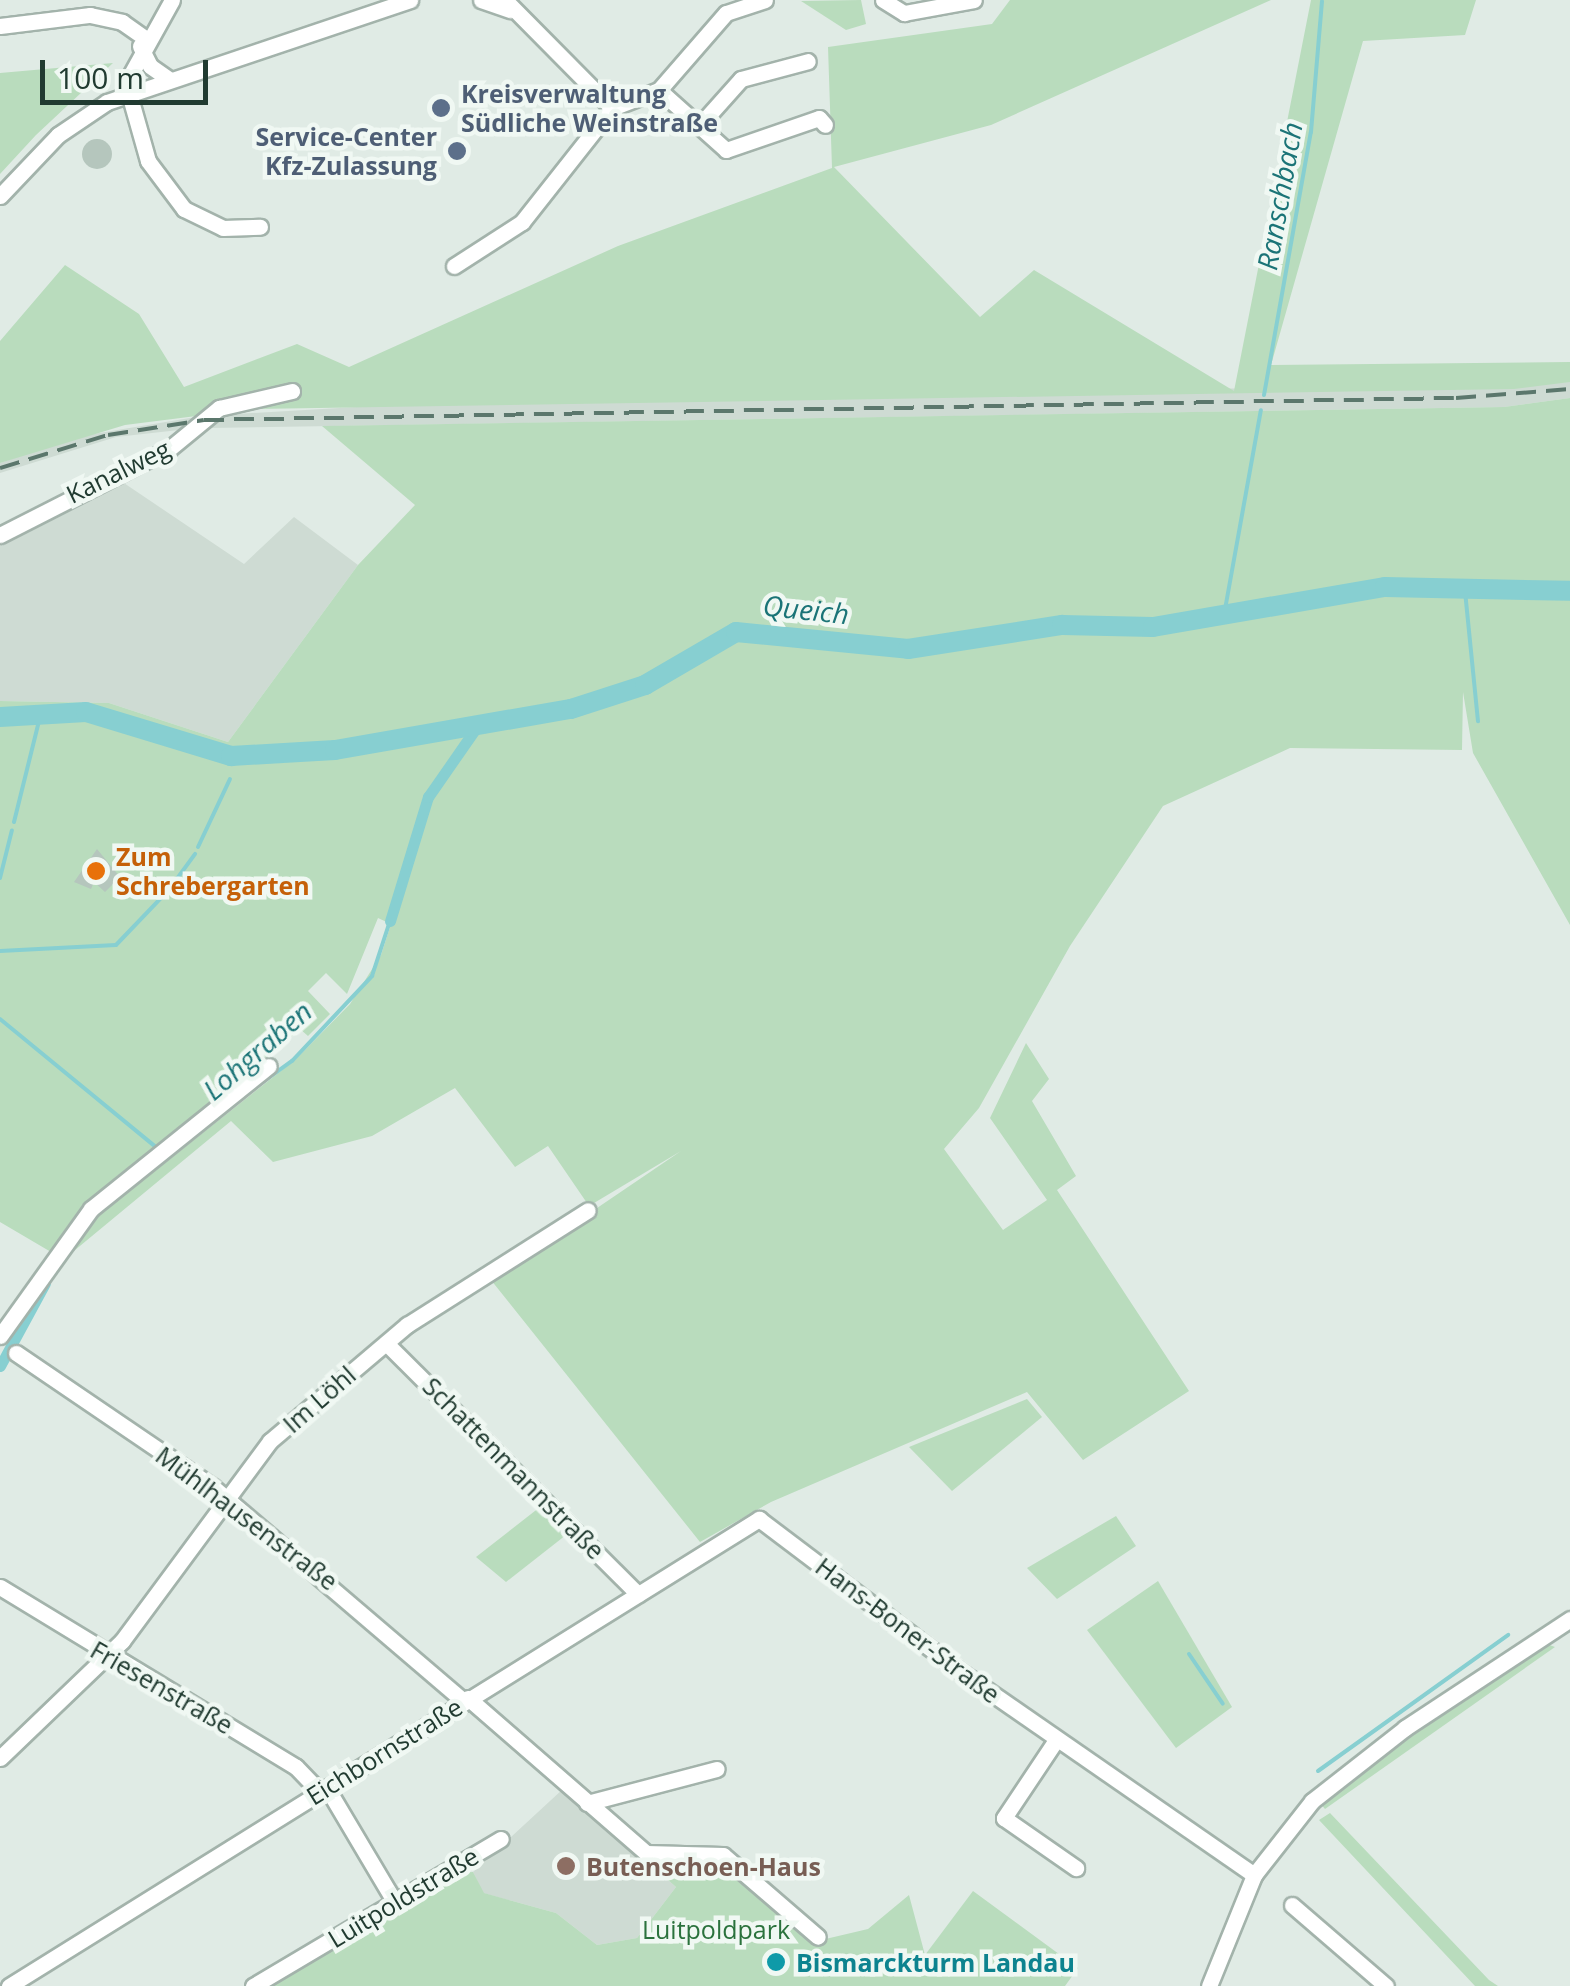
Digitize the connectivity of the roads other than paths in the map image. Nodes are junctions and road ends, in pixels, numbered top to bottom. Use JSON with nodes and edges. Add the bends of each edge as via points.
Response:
{"nodes":[{"id":1,"x":172,"y":0,"type":"edge"},
{"id":2,"x":410,"y":0,"type":"edge"},
{"id":3,"x":482,"y":0,"type":"edge"},
{"id":4,"x":884,"y":0,"type":"edge"},
{"id":5,"x":974,"y":0,"type":"edge"},
{"id":6,"x":768,"y":1,"type":"edge"},
{"id":7,"x":507,"y":5,"type":"edge"},
{"id":8,"x":0,"y":26,"type":"edge"},
{"id":9,"x":143,"y":42,"type":"junction"},
{"id":10,"x":808,"y":60,"type":"dead end"},
{"id":11,"x":170,"y":80,"type":"junction"},
{"id":12,"x":659,"y":90,"type":"junction"},
{"id":13,"x":126,"y":94,"type":"junction"},
{"id":14,"x":612,"y":108,"type":"junction"},
{"id":15,"x":825,"y":125,"type":"dead end"},
{"id":16,"x":699,"y":126,"type":"junction"},
{"id":17,"x":0,"y":196,"type":"edge"},
{"id":18,"x":260,"y":227,"type":"dead end"},
{"id":19,"x":454,"y":266,"type":"dead end"},
{"id":20,"x":292,"y":391,"type":"dead end"},
{"id":21,"x":0,"y":536,"type":"edge"},
{"id":22,"x":269,"y":1066,"type":"dead end"},
{"id":23,"x":588,"y":1210,"type":"dead end"},
{"id":24,"x":0,"y":1336,"type":"edge"},
{"id":25,"x":388,"y":1345,"type":"junction"},
{"id":26,"x":16,"y":1353,"type":"dead end"},
{"id":27,"x":224,"y":1498,"type":"junction"},
{"id":28,"x":761,"y":1520,"type":"joint"},
{"id":29,"x":0,"y":1587,"type":"edge"},
{"id":30,"x":638,"y":1594,"type":"junction"},
{"id":31,"x":1570,"y":1620,"type":"edge"},
{"id":32,"x":110,"y":1654,"type":"junction"},
{"id":33,"x":466,"y":1700,"type":"junction"},
{"id":34,"x":1056,"y":1740,"type":"junction"},
{"id":35,"x":0,"y":1758,"type":"edge"},
{"id":36,"x":717,"y":1769,"type":"dead end"},
{"id":37,"x":323,"y":1790,"type":"junction"},
{"id":38,"x":587,"y":1804,"type":"junction"},
{"id":39,"x":501,"y":1839,"type":"dead end"},
{"id":40,"x":1076,"y":1868,"type":"dead end"},
{"id":41,"x":1254,"y":1875,"type":"junction"},
{"id":42,"x":393,"y":1899,"type":"junction"},
{"id":43,"x":1292,"y":1905,"type":"dead end"},
{"id":44,"x":818,"y":1937,"type":"dead end"},
{"id":45,"x":30,"y":1981,"type":"edge"},
{"id":46,"x":10,"y":1986,"type":"edge"},
{"id":47,"x":253,"y":1986,"type":"edge"},
{"id":48,"x":1209,"y":1986,"type":"edge"},
{"id":49,"x":1386,"y":1986,"type":"edge"}],
"edges":[{"from":1,"to":9,"type":"street"},
{"from":2,"to":11,"type":"street"},
{"from":3,"to":7,"type":"street"},
{"from":4,"to":5,"type":"street","via":[[904,13]]},
{"from":6,"to":12,"type":"street","via":[[726,13]]},
{"from":7,"to":14,"type":"street"},
{"from":8,"to":9,"type":"street","via":[[90,16],[122,22]]},
{"from":9,"to":11,"type":"street","via":[[150,66]]},
{"from":9,"to":13,"type":"street"},
{"from":10,"to":16,"type":"street","via":[[741,79]]},
{"from":11,"to":13,"type":"street"},
{"from":12,"to":14,"type":"street"},
{"from":12,"to":16,"type":"street"},
{"from":13,"to":17,"type":"street","via":[[58,136]]},
{"from":13,"to":18,"type":"street","via":[[168,198],[223,228]]},
{"from":14,"to":19,"type":"street","via":[[522,222]]},
{"from":15,"to":16,"type":"street","via":[[818,118],[726,150]]},
{"from":20,"to":21,"type":"street","name":"Kanalweg","via":[[220,408],[169,450]]},
{"from":22,"to":24,"type":"street","via":[[78,1224]]},
{"from":23,"to":25,"type":"street","name":"Im Löhl","via":[[417,1318]]},
{"from":25,"to":27,"type":"street","name":"Im Löhl","via":[[270,1441]]},
{"from":25,"to":30,"type":"street","name":"Schattenmannstraße"},
{"from":26,"to":27,"type":"street","name":"Mühlhausenstraße"},
{"from":27,"to":32,"type":"street","name":"Im Löhl"},
{"from":27,"to":33,"type":"street","name":"Mühlhausenstraße"},
{"from":28,"to":30,"type":"street","name":"Eichbornstraße"},
{"from":28,"to":34,"type":"street","name":"Hans-Boner-Straße"},
{"from":29,"to":32,"type":"street","name":"Friesenstraße"},
{"from":30,"to":33,"type":"street","name":"Eichbornstraße"},
{"from":31,"to":41,"type":"street","via":[[1347,1770]]},
{"from":32,"to":35,"type":"street","name":"Im Löhl"},
{"from":32,"to":37,"type":"street","name":"Friesenstraße"},
{"from":33,"to":37,"type":"street","name":"Eichbornstraße"},
{"from":33,"to":38,"type":"street","name":"Mühlhausenstraße"},
{"from":34,"to":40,"type":"street","via":[[1004,1818]]},
{"from":34,"to":41,"type":"street","name":"Hans-Boner-Straße"},
{"from":36,"to":38,"type":"street"},
{"from":37,"to":42,"type":"street","name":"Friesenstraße"},
{"from":37,"to":45,"type":"street","name":"Eichbornstraße"},
{"from":38,"to":44,"type":"street","name":"Mühlhausenstraße","via":[[646,1853],[723,1855]]},
{"from":39,"to":42,"type":"street","name":"Luitpoldstraße"},
{"from":41,"to":48,"type":"street"},
{"from":42,"to":47,"type":"street","name":"Luitpoldstraße"},
{"from":43,"to":49,"type":"street"},
{"from":45,"to":46,"type":"street","name":"Eichbornstraße"}]}
